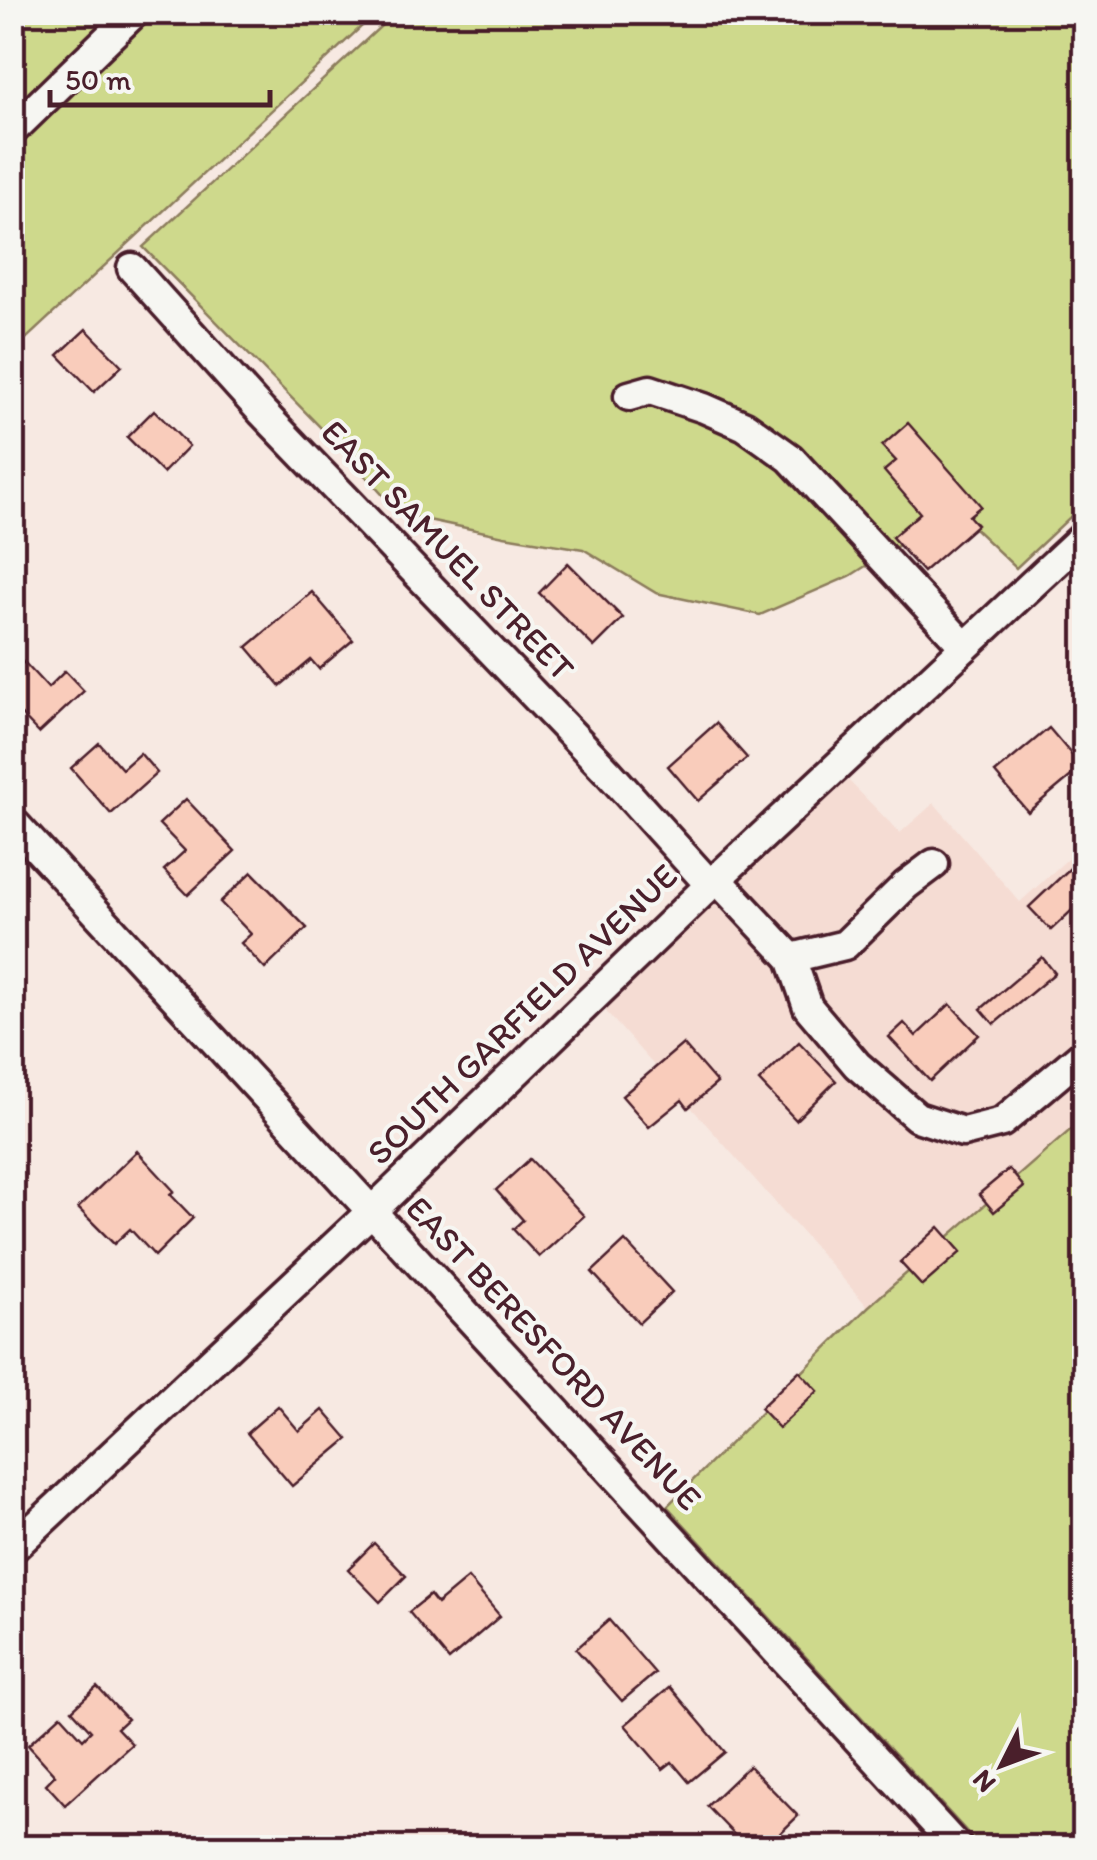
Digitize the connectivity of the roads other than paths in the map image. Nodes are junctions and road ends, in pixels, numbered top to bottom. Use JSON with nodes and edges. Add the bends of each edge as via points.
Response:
{"nodes":[{"id":1,"x":135,"y":12,"type":"edge"},
{"id":2,"x":12,"y":131,"type":"edge"},
{"id":3,"x":132,"y":268,"type":"dead end"},
{"id":4,"x":630,"y":396,"type":"dead end"},
{"id":5,"x":1084,"y":536,"type":"edge"},
{"id":6,"x":965,"y":647,"type":"junction"},
{"id":7,"x":12,"y":820,"type":"edge"},
{"id":8,"x":934,"y":864,"type":"dead end"},
{"id":9,"x":713,"y":882,"type":"junction"},
{"id":10,"x":791,"y":958,"type":"junction"},
{"id":11,"x":1084,"y":1053,"type":"edge"},
{"id":12,"x":372,"y":1211,"type":"junction"},
{"id":13,"x":12,"y":1549,"type":"edge"},
{"id":14,"x":958,"y":1848,"type":"edge"}],
"edges":[{"from":1,"to":2,"type":"street"},
{"from":3,"to":9,"type":"street","name":"EAST SAMUEL STREET"},
{"from":4,"to":6,"type":"street","via":[[650,390],[704,408],[745,426],[790,458]]},
{"from":5,"to":6,"type":"street","name":"SOUTH GARFIELD AVENUE"},
{"from":6,"to":9,"type":"street","name":"SOUTH GARFIELD AVENUE"},
{"from":7,"to":12,"type":"street","name":"EAST BERESFORD AVENUE"},
{"from":8,"to":10,"type":"street","via":[[845,944]]},
{"from":9,"to":10,"type":"street","name":"EAST SAMUEL STREET"},
{"from":9,"to":12,"type":"street","name":"SOUTH GARFIELD AVENUE"},
{"from":10,"to":11,"type":"street","via":[[808,1007],[857,1065],[917,1117],[963,1132],[1002,1122]]},
{"from":12,"to":13,"type":"street","name":"SOUTH GARFIELD AVENUE"},
{"from":12,"to":14,"type":"street","name":"EAST BERESFORD AVENUE"}]}
